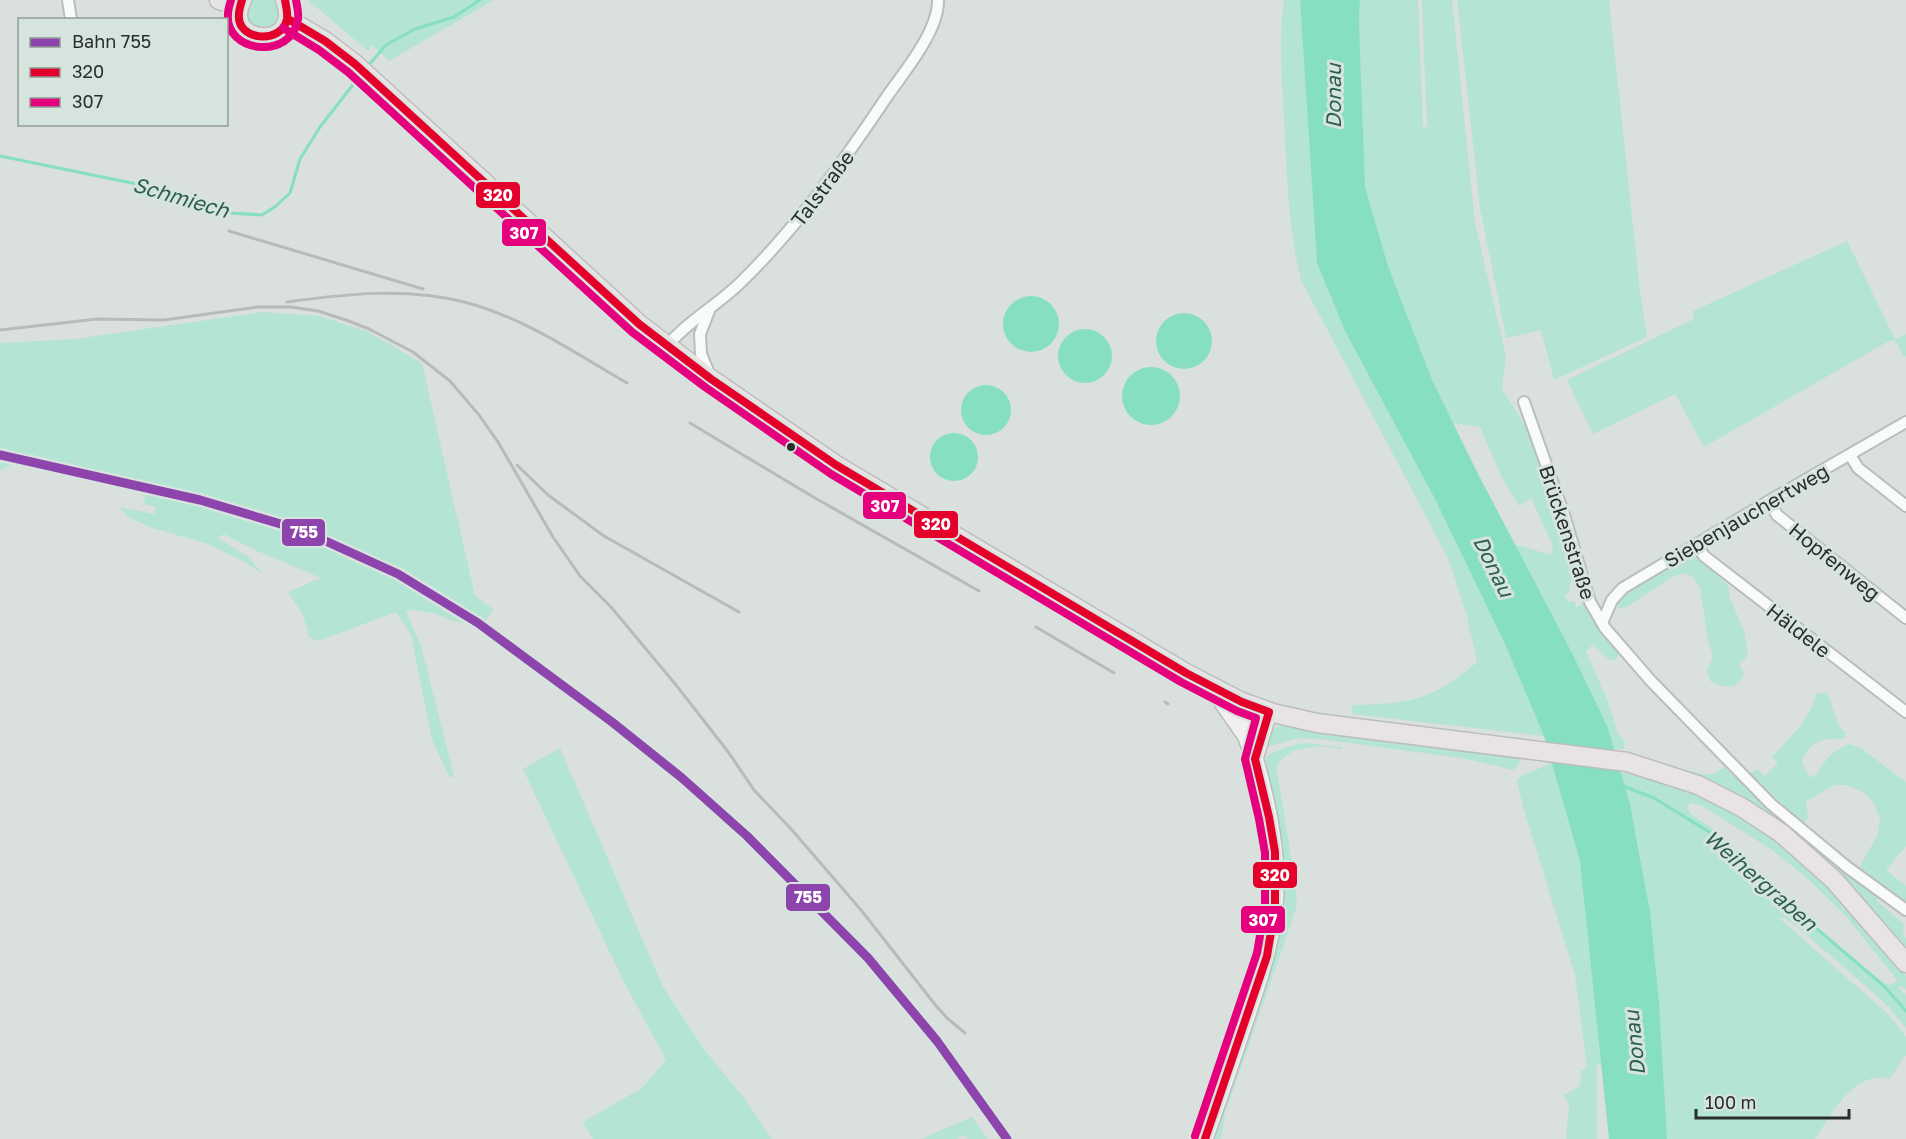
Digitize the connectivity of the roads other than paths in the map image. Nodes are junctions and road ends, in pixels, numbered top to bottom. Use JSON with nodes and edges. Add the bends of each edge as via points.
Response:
{"nodes":[{"id":1,"x":68,"y":0,"type":"edge"},
{"id":2,"x":219,"y":0,"type":"edge"},
{"id":3,"x":285,"y":0,"type":"edge"},
{"id":4,"x":938,"y":0,"type":"edge"},
{"id":5,"x":240,"y":3,"type":"edge"},
{"id":6,"x":71,"y":18,"type":"edge"},
{"id":7,"x":288,"y":19,"type":"junction"},
{"id":8,"x":710,"y":310,"type":"junction"},
{"id":9,"x":667,"y":346,"type":"junction"},
{"id":10,"x":711,"y":379,"type":"junction"},
{"id":11,"x":1524,"y":402,"type":"dead end"},
{"id":12,"x":1906,"y":422,"type":"edge"},
{"id":13,"x":1850,"y":455,"type":"junction"},
{"id":14,"x":1769,"y":501,"type":"junction"},
{"id":15,"x":1906,"y":506,"type":"edge"},
{"id":16,"x":1696,"y":544,"type":"junction"},
{"id":17,"x":1906,"y":618,"type":"edge"},
{"id":18,"x":1602,"y":623,"type":"junction"},
{"id":19,"x":1210,"y":687,"type":"junction"},
{"id":20,"x":1265,"y":710,"type":"junction"},
{"id":21,"x":1906,"y":712,"type":"edge"},
{"id":22,"x":1246,"y":737,"type":"junction"},
{"id":23,"x":1255,"y":759,"type":"junction"},
{"id":24,"x":1906,"y":910,"type":"edge"},
{"id":25,"x":1906,"y":963,"type":"edge"},
{"id":26,"x":1205,"y":1139,"type":"edge"}],
"edges":[{"from":1,"to":6,"type":"street"},
{"from":2,"to":5,"type":"main road"},
{"from":3,"to":7,"type":"main road"},
{"from":4,"to":8,"type":"street","name":"Talstraße","via":[[939,7],[925,42],[850,151],[769,255]]},
{"from":5,"to":7,"type":"main road","via":[[240,24],[253,36],[270,38]]},
{"from":7,"to":9,"type":"main road","via":[[326,41],[369,76]]},
{"from":8,"to":9,"type":"street","name":"Talstraße"},
{"from":8,"to":10,"type":"street","via":[[700,334],[700,345]]},
{"from":9,"to":10,"type":"main road"},
{"from":10,"to":19,"type":"main road","via":[[836,465]]},
{"from":11,"to":18,"type":"street","name":"Brückenstraße","via":[[1590,602]]},
{"from":12,"to":13,"type":"street","name":"Siebenjauchertweg"},
{"from":13,"to":14,"type":"street","name":"Siebenjauchertweg"},
{"from":13,"to":15,"type":"street","via":[[1858,468]]},
{"from":14,"to":16,"type":"street","name":"Siebenjauchertweg"},
{"from":14,"to":17,"type":"street","name":"Hopfenweg","via":[[1777,515]]},
{"from":16,"to":18,"type":"street","name":"Siebenjauchertweg","via":[[1623,588],[1612,600]]},
{"from":16,"to":21,"type":"street","name":"Häldele","via":[[1704,556]]},
{"from":18,"to":24,"type":"street","name":"Brückenstraße","via":[[1651,681],[1771,804]]},
{"from":19,"to":20,"type":"main road"},
{"from":19,"to":22,"type":"main road"},
{"from":20,"to":22,"type":"main road","via":[[1251,718]]},
{"from":20,"to":23,"type":"main road"},
{"from":20,"to":25,"type":"main road","via":[[1342,728],[1627,762],[1698,785],[1781,833],[1834,880]]},
{"from":22,"to":23,"type":"main road"},
{"from":23,"to":26,"type":"main road","via":[[1275,852],[1272,932]]}]}
